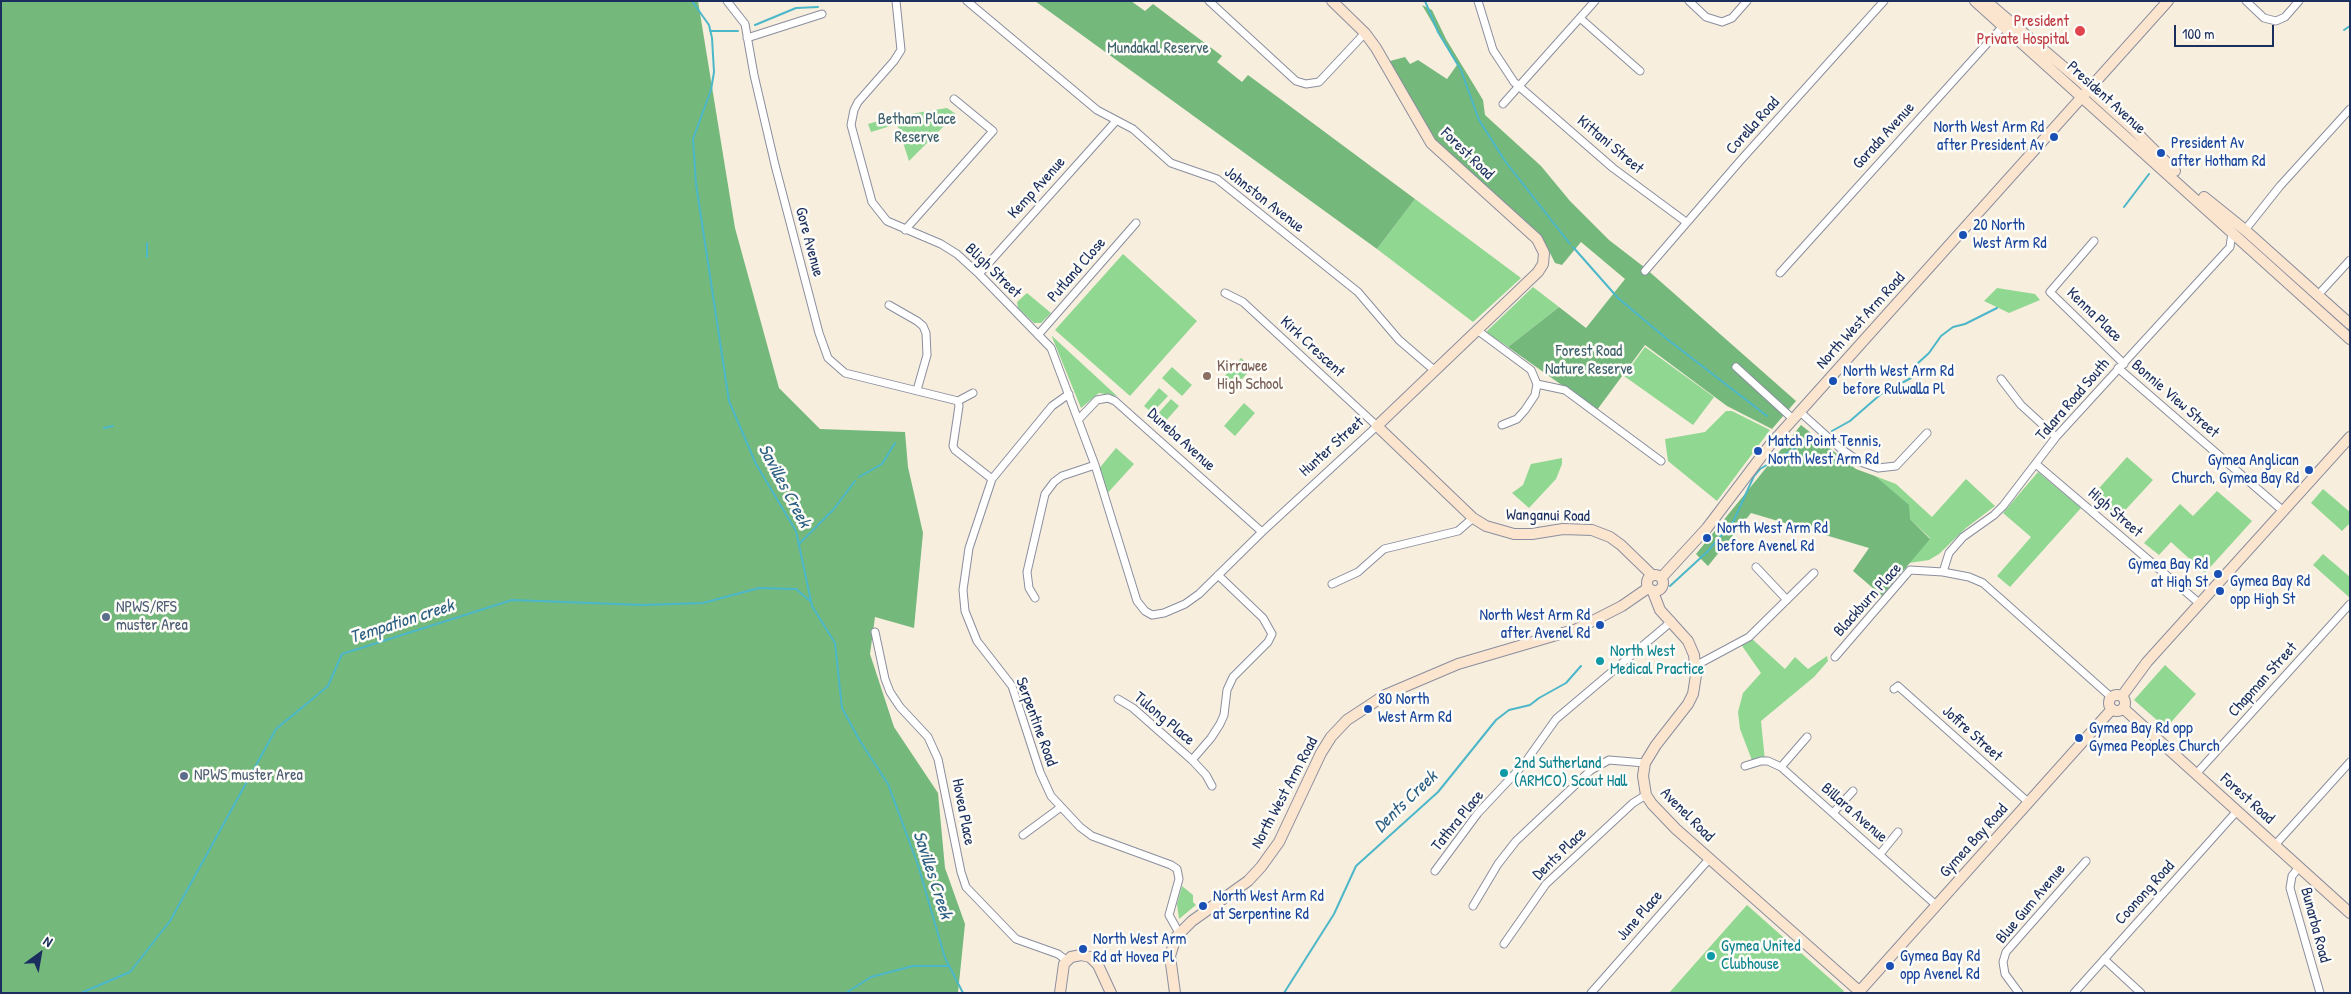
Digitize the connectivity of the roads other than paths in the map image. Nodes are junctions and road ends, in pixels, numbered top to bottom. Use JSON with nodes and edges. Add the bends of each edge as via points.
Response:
{"nodes":[{"id":1,"x":727,"y":1,"type":"edge"},
{"id":2,"x":896,"y":1,"type":"edge"},
{"id":3,"x":967,"y":1,"type":"edge"},
{"id":4,"x":1209,"y":1,"type":"edge"},
{"id":5,"x":1332,"y":1,"type":"edge"},
{"id":6,"x":1478,"y":1,"type":"edge"},
{"id":7,"x":1595,"y":1,"type":"edge"},
{"id":8,"x":1689,"y":1,"type":"edge"},
{"id":9,"x":1747,"y":1,"type":"edge"},
{"id":10,"x":1884,"y":1,"type":"edge"},
{"id":11,"x":1975,"y":1,"type":"edge"},
{"id":12,"x":1986,"y":1,"type":"edge"},
{"id":13,"x":2168,"y":1,"type":"edge"},
{"id":14,"x":2246,"y":1,"type":"edge"},
{"id":15,"x":2299,"y":1,"type":"edge"},
{"id":16,"x":822,"y":14,"type":"dead end"},
{"id":17,"x":1580,"y":18,"type":"junction"},
{"id":18,"x":2006,"y":23,"type":"junction"},
{"id":19,"x":1365,"y":33,"type":"junction"},
{"id":20,"x":747,"y":38,"type":"junction"},
{"id":21,"x":1640,"y":71,"type":"dead end"},
{"id":22,"x":1519,"y":86,"type":"junction"},
{"id":23,"x":2085,"y":93,"type":"junction"},
{"id":24,"x":954,"y":99,"type":"dead end"},
{"id":25,"x":1503,"y":104,"type":"dead end"},
{"id":26,"x":2350,"y":109,"type":"edge"},
{"id":27,"x":1116,"y":121,"type":"junction"},
{"id":28,"x":1686,"y":222,"type":"junction"},
{"id":29,"x":1136,"y":223,"type":"dead end"},
{"id":30,"x":905,"y":230,"type":"junction"},
{"id":31,"x":2245,"y":230,"type":"junction"},
{"id":32,"x":2232,"y":231,"type":"junction"},
{"id":33,"x":2094,"y":241,"type":"dead end"},
{"id":34,"x":2230,"y":247,"type":"junction"},
{"id":35,"x":2250,"y":248,"type":"junction"},
{"id":36,"x":2350,"y":260,"type":"edge"},
{"id":37,"x":1645,"y":271,"type":"dead end"},
{"id":38,"x":1538,"y":272,"type":"joint"},
{"id":39,"x":1780,"y":273,"type":"dead end"},
{"id":40,"x":979,"y":274,"type":"junction"},
{"id":41,"x":2279,"y":275,"type":"junction"},
{"id":42,"x":1225,"y":293,"type":"dead end"},
{"id":43,"x":2315,"y":299,"type":"junction"},
{"id":44,"x":889,"y":305,"type":"dead end"},
{"id":45,"x":2350,"y":324,"type":"edge"},
{"id":46,"x":1477,"y":330,"type":"junction"},
{"id":47,"x":1038,"y":335,"type":"junction"},
{"id":48,"x":2350,"y":339,"type":"edge"},
{"id":49,"x":2121,"y":366,"type":"junction"},
{"id":50,"x":1736,"y":367,"type":"dead end"},
{"id":51,"x":1434,"y":370,"type":"junction"},
{"id":52,"x":2001,"y":378,"type":"dead end"},
{"id":53,"x":1537,"y":384,"type":"junction"},
{"id":54,"x":917,"y":390,"type":"junction"},
{"id":55,"x":973,"y":393,"type":"dead end"},
{"id":56,"x":1069,"y":394,"type":"junction"},
{"id":57,"x":958,"y":401,"type":"junction"},
{"id":58,"x":1796,"y":415,"type":"junction"},
{"id":59,"x":1078,"y":420,"type":"junction"},
{"id":60,"x":1502,"y":425,"type":"dead end"},
{"id":61,"x":1377,"y":426,"type":"junction"},
{"id":62,"x":1927,"y":433,"type":"dead end"},
{"id":63,"x":2056,"y":437,"type":"junction"},
{"id":64,"x":2350,"y":437,"type":"edge"},
{"id":65,"x":1661,"y":460,"type":"dead end"},
{"id":66,"x":2036,"y":464,"type":"junction"},
{"id":67,"x":1094,"y":465,"type":"junction"},
{"id":68,"x":992,"y":479,"type":"junction"},
{"id":69,"x":2282,"y":510,"type":"junction"},
{"id":70,"x":1473,"y":518,"type":"junction"},
{"id":71,"x":1262,"y":532,"type":"junction"},
{"id":72,"x":1756,"y":567,"type":"dead end"},
{"id":73,"x":1943,"y":572,"type":"junction"},
{"id":74,"x":1814,"y":573,"type":"dead end"},
{"id":75,"x":1218,"y":575,"type":"junction"},
{"id":76,"x":1657,"y":576,"type":"junction"},
{"id":77,"x":1332,"y":584,"type":"dead end"},
{"id":78,"x":1651,"y":590,"type":"junction"},
{"id":79,"x":1035,"y":598,"type":"dead end"},
{"id":80,"x":1137,"y":600,"type":"joint"},
{"id":81,"x":1787,"y":600,"type":"junction"},
{"id":82,"x":2199,"y":603,"type":"junction"},
{"id":83,"x":2350,"y":604,"type":"edge"},
{"id":84,"x":1672,"y":621,"type":"junction"},
{"id":85,"x":875,"y":632,"type":"dead end"},
{"id":86,"x":1834,"y":657,"type":"dead end"},
{"id":87,"x":1695,"y":666,"type":"junction"},
{"id":88,"x":1896,"y":685,"type":"dead end"},
{"id":89,"x":2122,"y":696,"type":"junction"},
{"id":90,"x":2111,"y":697,"type":"junction"},
{"id":91,"x":1118,"y":699,"type":"dead end"},
{"id":92,"x":2123,"y":708,"type":"junction"},
{"id":93,"x":2112,"y":709,"type":"junction"},
{"id":94,"x":1807,"y":737,"type":"dead end"},
{"id":95,"x":1192,"y":760,"type":"junction"},
{"id":96,"x":2350,"y":762,"type":"edge"},
{"id":97,"x":1645,"y":763,"type":"junction"},
{"id":98,"x":1745,"y":766,"type":"dead end"},
{"id":99,"x":1780,"y":767,"type":"junction"},
{"id":100,"x":2196,"y":774,"type":"junction"},
{"id":101,"x":1212,"y":786,"type":"dead end"},
{"id":102,"x":1853,"y":791,"type":"dead end"},
{"id":103,"x":1646,"y":795,"type":"junction"},
{"id":104,"x":2028,"y":802,"type":"junction"},
{"id":105,"x":1061,"y":807,"type":"junction"},
{"id":106,"x":2237,"y":811,"type":"junction"},
{"id":107,"x":1833,"y":813,"type":"junction"},
{"id":108,"x":1898,"y":832,"type":"dead end"},
{"id":109,"x":1023,"y":835,"type":"dead end"},
{"id":110,"x":2275,"y":845,"type":"junction"},
{"id":111,"x":1880,"y":854,"type":"junction"},
{"id":112,"x":1710,"y":858,"type":"junction"},
{"id":113,"x":2086,"y":861,"type":"dead end"},
{"id":114,"x":2299,"y":867,"type":"junction"},
{"id":115,"x":1435,"y":871,"type":"dead end"},
{"id":116,"x":1936,"y":905,"type":"junction"},
{"id":117,"x":1473,"y":906,"type":"dead end"},
{"id":118,"x":2350,"y":913,"type":"edge"},
{"id":119,"x":1179,"y":933,"type":"junction"},
{"id":120,"x":1504,"y":944,"type":"dead end"},
{"id":121,"x":1066,"y":960,"type":"junction"},
{"id":122,"x":2104,"y":960,"type":"junction"},
{"id":123,"x":1858,"y":992,"type":"edge"},
{"id":124,"x":1060,"y":993,"type":"edge"},
{"id":125,"x":1111,"y":993,"type":"edge"},
{"id":126,"x":1175,"y":993,"type":"edge"},
{"id":127,"x":1591,"y":993,"type":"edge"},
{"id":128,"x":2019,"y":993,"type":"edge"},
{"id":129,"x":2074,"y":993,"type":"edge"},
{"id":130,"x":2141,"y":993,"type":"edge"},
{"id":131,"x":2320,"y":993,"type":"edge"}],
"edges":[{"from":1,"to":20,"type":"street","name":"Gore Avenue","via":[[742,18]]},
{"from":2,"to":30,"type":"street","name":"Bligh Street","via":[[901,50],[858,102],[851,126],[872,202],[887,221]]},
{"from":3,"to":27,"type":"street","name":"Johnston Avenue","via":[[1096,110]]},
{"from":4,"to":19,"type":"street","via":[[1296,80],[1306,84],[1319,82]]},
{"from":5,"to":19,"type":"street","name":"Forest Road"},
{"from":6,"to":22,"type":"street","name":"Kittani Street","via":[[1493,50]]},
{"from":7,"to":17,"type":"street"},
{"from":8,"to":9,"type":"street","via":[[1706,17],[1722,22],[1732,18]]},
{"from":10,"to":28,"type":"street","name":"Corella Road"},
{"from":11,"to":18,"type":"street","name":"President Avenue"},
{"from":12,"to":18,"type":"street","name":"President Avenue"},
{"from":13,"to":23,"type":"street","name":"North West Arm Road"},
{"from":14,"to":15,"type":"street","via":[[2264,18],[2276,21],[2285,17]]},
{"from":16,"to":20,"type":"street"},
{"from":17,"to":21,"type":"street"},
{"from":17,"to":22,"type":"street"},
{"from":18,"to":23,"type":"street","name":"President Avenue"},
{"from":18,"to":39,"type":"street","name":"Gorada Avenue"},
{"from":19,"to":38,"type":"street","name":"Forest Road","via":[[1383,58],[1431,143],[1540,242],[1544,260]]},
{"from":20,"to":54,"type":"street","name":"Gore Avenue","via":[[775,166],[828,358],[845,373]]},
{"from":22,"to":25,"type":"street"},
{"from":22,"to":28,"type":"street","name":"Kittani Street","via":[[1612,168]]},
{"from":23,"to":31,"type":"street","name":"President Avenue","via":[[2133,129],[2181,177]]},
{"from":23,"to":32,"type":"street","name":"President Avenue"},
{"from":23,"to":58,"type":"street","name":"North West Arm Road"},
{"from":24,"to":30,"type":"street","via":[[993,131]]},
{"from":26,"to":31,"type":"street"},
{"from":27,"to":40,"type":"street","name":"Kemp Avenue"},
{"from":27,"to":51,"type":"street","name":"Johnston Avenue","via":[[1133,129],[1170,163],[1217,179],[1358,292],[1399,340]]},
{"from":28,"to":37,"type":"street","name":"Corella Road"},
{"from":29,"to":47,"type":"street","name":"Putland Close"},
{"from":30,"to":40,"type":"street","name":"Bligh Street","via":[[949,248]]},
{"from":31,"to":41,"type":"street","via":[[2244,236]]},
{"from":31,"to":43,"type":"street","name":"President Avenue"},
{"from":32,"to":34,"type":"street"},
{"from":32,"to":35,"type":"street","name":"President Avenue"},
{"from":33,"to":49,"type":"street","name":"Kenna Place","via":[[2050,292]]},
{"from":34,"to":35,"type":"street"},
{"from":34,"to":49,"type":"street","name":"Talara Road South"},
{"from":35,"to":41,"type":"street","name":"President Avenue"},
{"from":36,"to":43,"type":"street"},
{"from":38,"to":46,"type":"street","name":"Hunter Street"},
{"from":40,"to":47,"type":"street","name":"Bligh Street"},
{"from":41,"to":43,"type":"street","name":"President Avenue"},
{"from":42,"to":61,"type":"street","name":"Kirk Crescent","via":[[1243,302]]},
{"from":43,"to":45,"type":"street","name":"President Avenue"},
{"from":43,"to":48,"type":"street","name":"President Avenue"},
{"from":44,"to":54,"type":"street","via":[[917,321],[926,333],[927,355]]},
{"from":46,"to":51,"type":"street","name":"Hunter Street"},
{"from":46,"to":53,"type":"street","via":[[1531,370]]},
{"from":47,"to":56,"type":"street","name":"Bligh Street","via":[[1054,354]]},
{"from":49,"to":63,"type":"street","name":"Talara Road South"},
{"from":49,"to":69,"type":"street","name":"Bonnie View Street"},
{"from":50,"to":58,"type":"street"},
{"from":51,"to":61,"type":"street","name":"Hunter Street"},
{"from":52,"to":63,"type":"street","via":[[2021,405]]},
{"from":53,"to":60,"type":"street","via":[[1535,395],[1525,410],[1516,419]]},
{"from":53,"to":65,"type":"street","via":[[1565,390]]},
{"from":54,"to":57,"type":"street","name":"Gore Avenue"},
{"from":55,"to":57,"type":"street"},
{"from":56,"to":59,"type":"street","name":"Bligh Street"},
{"from":56,"to":68,"type":"street","name":"Serpentine Road","via":[[1052,406]]},
{"from":57,"to":68,"type":"street","via":[[953,446]]},
{"from":58,"to":62,"type":"street","via":[[1860,462],[1878,468],[1896,466]]},
{"from":58,"to":76,"type":"street","name":"North West Arm Road","via":[[1758,459],[1707,528]]},
{"from":59,"to":67,"type":"street","name":"Bligh Street"},
{"from":59,"to":71,"type":"street","name":"Duneba Avenue","via":[[1097,400],[1114,401]]},
{"from":61,"to":70,"type":"street","name":"Wanganui Road"},
{"from":61,"to":71,"type":"street","name":"Hunter Street"},
{"from":63,"to":66,"type":"street","name":"Talara Road South"},
{"from":64,"to":69,"type":"street"},
{"from":66,"to":73,"type":"street","name":"Talara Road South","via":[[1998,512],[1963,537],[1949,553]]},
{"from":66,"to":82,"type":"street","name":"High Street"},
{"from":67,"to":79,"type":"street","via":[[1062,476],[1045,494],[1027,572],[1028,588]]},
{"from":67,"to":80,"type":"street","name":"Bligh Street"},
{"from":68,"to":105,"type":"street","name":"Serpentine Road","via":[[969,548],[963,590],[965,611],[977,641],[1012,686],[1044,783]]},
{"from":69,"to":82,"type":"street"},
{"from":70,"to":76,"type":"street","name":"Wanganui Road","via":[[1498,531],[1514,534],[1570,528],[1592,530],[1610,537]]},
{"from":70,"to":77,"type":"street","via":[[1458,530],[1384,550],[1358,572]]},
{"from":71,"to":75,"type":"street","name":"Hunter Street"},
{"from":72,"to":81,"type":"street"},
{"from":73,"to":86,"type":"street","name":"Blackburn Place","via":[[1910,570]]},
{"from":73,"to":90,"type":"street","name":"Blackburn Place","via":[[1983,583]]},
{"from":74,"to":81,"type":"street"},
{"from":75,"to":80,"type":"street","name":"Hunter Street","via":[[1191,600],[1164,613],[1148,614]]},
{"from":75,"to":95,"type":"street","name":"Tulong Place","via":[[1263,618],[1272,634],[1233,677],[1226,690],[1220,724]]},
{"from":76,"to":78,"type":"street","via":[[1648,580]]},
{"from":78,"to":84,"type":"street","via":[[1660,610]]},
{"from":78,"to":119,"type":"street","name":"North West Arm Road","via":[[1577,629],[1458,664],[1385,695],[1355,713],[1331,737],[1321,753],[1279,842],[1261,867],[1248,881]]},
{"from":81,"to":87,"type":"street","via":[[1749,637]]},
{"from":82,"to":89,"type":"street"},
{"from":83,"to":100,"type":"street","name":"Chapman Street"},
{"from":84,"to":87,"type":"street","via":[[1688,641]]},
{"from":84,"to":115,"type":"street","name":"Tathra Place","via":[[1556,719],[1524,764],[1478,814]]},
{"from":85,"to":121,"type":"street","name":"Hovea Place","via":[[890,692],[928,737],[938,759],[966,887],[1016,939]]},
{"from":87,"to":97,"type":"street","via":[[1695,685],[1688,704]]},
{"from":88,"to":104,"type":"street","name":"Joffre Street"},
{"from":89,"to":90,"type":"street","via":[[2116,694]]},
{"from":89,"to":92,"type":"street"},
{"from":90,"to":93,"type":"street"},
{"from":91,"to":95,"type":"street","name":"Tulong Place","via":[[1133,708]]},
{"from":92,"to":93,"type":"street"},
{"from":92,"to":100,"type":"street","name":"Forest Road"},
{"from":93,"to":104,"type":"street","name":"Gymea Bay Road"},
{"from":94,"to":99,"type":"street"},
{"from":95,"to":101,"type":"street","name":"Tulong Place"},
{"from":96,"to":110,"type":"street"},
{"from":97,"to":103,"type":"street","name":"Avenel Road"},
{"from":97,"to":117,"type":"street","via":[[1610,760],[1592,770],[1516,841]]},
{"from":98,"to":99,"type":"street","name":"Billara Avenue","via":[[1768,761]]},
{"from":99,"to":107,"type":"street","name":"Billara Avenue"},
{"from":100,"to":106,"type":"street","name":"Forest Road"},
{"from":102,"to":107,"type":"street"},
{"from":103,"to":112,"type":"street","name":"Avenel Road","via":[[1676,829]]},
{"from":103,"to":120,"type":"street","name":"Dents Place","via":[[1633,803],[1546,884]]},
{"from":104,"to":116,"type":"street","name":"Gymea Bay Road"},
{"from":105,"to":109,"type":"street"},
{"from":105,"to":119,"type":"street","name":"Serpentine Road","via":[[1092,836],[1177,869],[1179,879],[1169,915]]},
{"from":106,"to":110,"type":"street","name":"Forest Road"},
{"from":106,"to":122,"type":"street","name":"Coonong Road"},
{"from":107,"to":111,"type":"street","name":"Billara Avenue"},
{"from":108,"to":111,"type":"street"},
{"from":110,"to":114,"type":"street","name":"Forest Road"},
{"from":111,"to":116,"type":"street","name":"Billara Avenue"},
{"from":112,"to":123,"type":"street","name":"Avenel Road"},
{"from":112,"to":127,"type":"street","name":"June Place"},
{"from":113,"to":128,"type":"street","name":"Blue Gum Avenue","via":[[2006,952],[2003,962],[2005,974]]},
{"from":114,"to":118,"type":"street","name":"Forest Road"},
{"from":114,"to":131,"type":"street","name":"Bunarba Road","via":[[2292,876],[2290,888]]},
{"from":116,"to":123,"type":"street","name":"Gymea Bay Road"},
{"from":119,"to":126,"type":"street","name":"North West Arm Road","via":[[1170,956]]},
{"from":121,"to":124,"type":"street"},
{"from":121,"to":125,"type":"street","via":[[1075,955],[1090,957],[1100,968]]},
{"from":122,"to":129,"type":"street","name":"Coonong Road"},
{"from":122,"to":130,"type":"street"}]}
